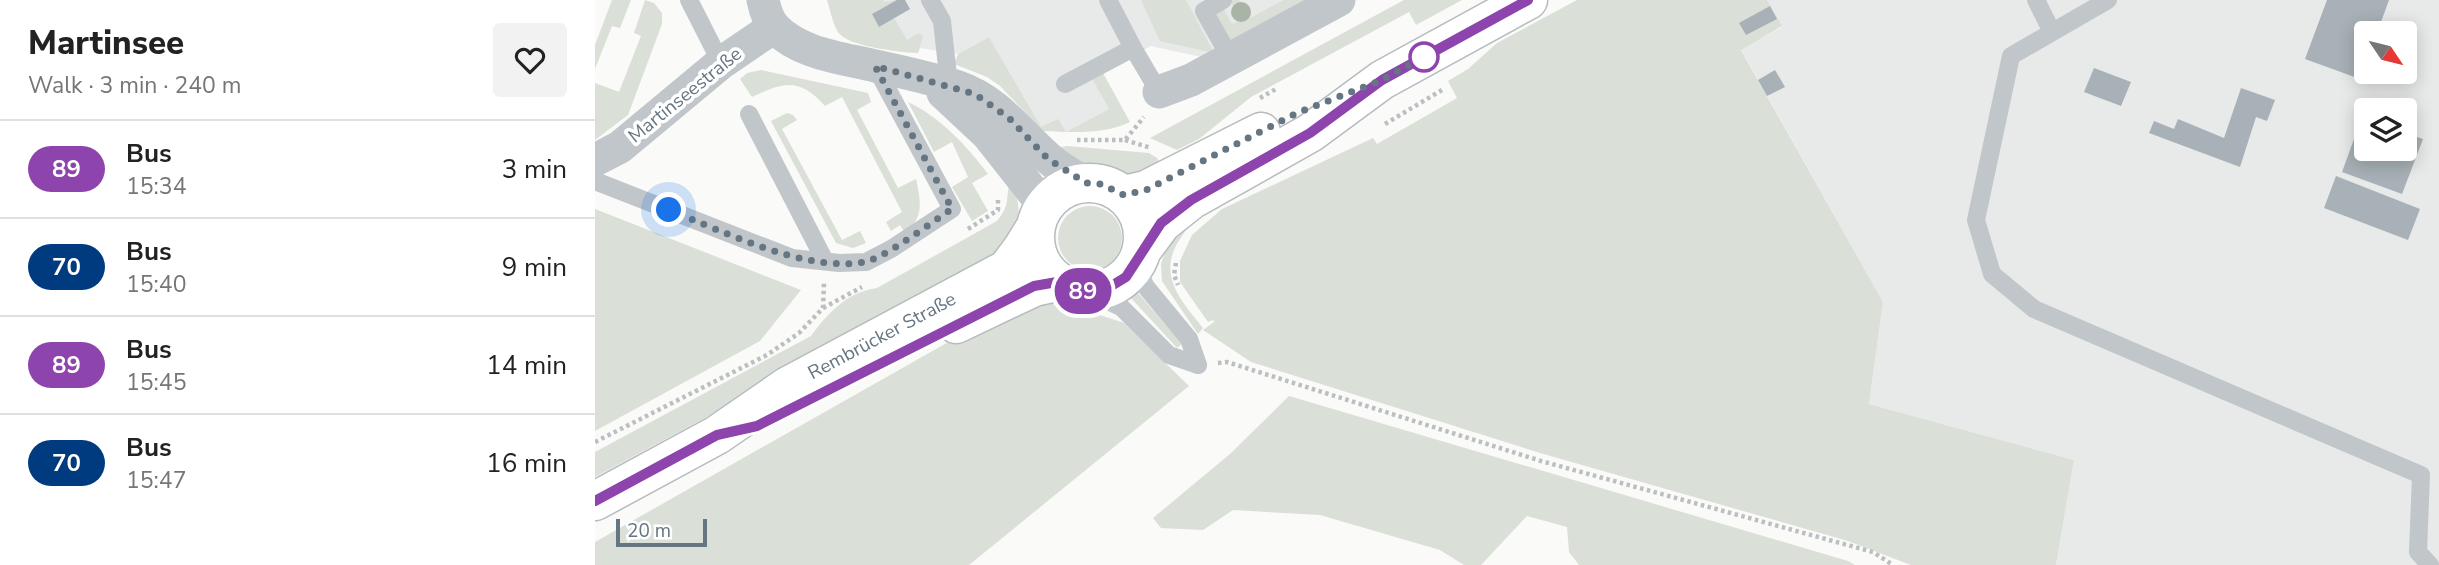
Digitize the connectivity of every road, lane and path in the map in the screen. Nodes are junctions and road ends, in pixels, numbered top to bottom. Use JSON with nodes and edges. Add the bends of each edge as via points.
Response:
{"nodes":[{"id":1,"x":689,"y":0,"type":"edge"},
{"id":2,"x":930,"y":0,"type":"edge"},
{"id":3,"x":1108,"y":0,"type":"edge"},
{"id":4,"x":1223,"y":0,"type":"edge"},
{"id":5,"x":1339,"y":0,"type":"edge"},
{"id":6,"x":1528,"y":0,"type":"edge"},
{"id":7,"x":2036,"y":0,"type":"edge"},
{"id":8,"x":2108,"y":0,"type":"edge"},
{"id":9,"x":768,"y":13,"type":"edge"},
{"id":10,"x":2052,"y":32,"type":"junction"},
{"id":11,"x":1133,"y":48,"type":"junction"},
{"id":12,"x":1231,"y":58,"type":"junction"},
{"id":13,"x":721,"y":63,"type":"junction"},
{"id":14,"x":875,"y":66,"type":"junction"},
{"id":15,"x":918,"y":76,"type":"junction"},
{"id":16,"x":1382,"y":80,"type":"junction"},
{"id":17,"x":1065,"y":84,"type":"dead end"},
{"id":18,"x":949,"y":85,"type":"junction"},
{"id":19,"x":1159,"y":92,"type":"junction"},
{"id":20,"x":749,"y":114,"type":"dead end"},
{"id":21,"x":1066,"y":139,"type":"dead end"},
{"id":22,"x":595,"y":160,"type":"edge"},
{"id":23,"x":595,"y":181,"type":"edge"},
{"id":24,"x":1086,"y":183,"type":"junction"},
{"id":25,"x":1124,"y":195,"type":"junction"},
{"id":26,"x":1040,"y":217,"type":"junction"},
{"id":27,"x":1152,"y":255,"type":"junction"},
{"id":28,"x":825,"y":261,"type":"junction"},
{"id":29,"x":1073,"y":287,"type":"junction"},
{"id":30,"x":1179,"y":289,"type":"dead end"},
{"id":31,"x":1198,"y":365,"type":"junction"},
{"id":32,"x":717,"y":435,"type":"junction"},
{"id":33,"x":595,"y":442,"type":"edge"},
{"id":34,"x":595,"y":501,"type":"edge"},
{"id":35,"x":1893,"y":565,"type":"edge"},
{"id":36,"x":2430,"y":565,"type":"edge"}],
"edges":[{"from":1,"to":13,"type":"lane"},
{"from":2,"to":18,"type":"lane","via":[[942,21]]},
{"from":3,"to":11,"type":"lane"},
{"from":4,"to":12,"type":"lane","via":[[1203,11]]},
{"from":5,"to":12,"type":"street"},
{"from":6,"to":16,"type":"main road","name":"Rembrücker Straße"},
{"from":7,"to":10,"type":"lane"},
{"from":8,"to":10,"type":"lane"},
{"from":9,"to":13,"type":"street","name":"Martinseestraße"},
{"from":9,"to":14,"type":"street","name":"Martinseestraße","via":[[785,37],[804,47]]},
{"from":10,"to":36,"type":"lane","via":[[2011,56],[1976,220],[1992,274],[2034,309],[2421,475],[2418,552]]},
{"from":11,"to":17,"type":"lane"},
{"from":11,"to":19,"type":"lane"},
{"from":12,"to":19,"type":"street"},
{"from":13,"to":22,"type":"street","name":"Martinseestraße","via":[[620,147]]},
{"from":14,"to":15,"type":"street","name":"Martinseestraße"},
{"from":14,"to":28,"type":"lane","via":[[952,209],[866,262]]},
{"from":15,"to":18,"type":"street","name":"Martinseestraße"},
{"from":15,"to":26,"type":"street","name":"Martinseestraße","via":[[946,94],[988,135]]},
{"from":16,"to":25,"type":"main road","name":"Rembrücker Straße","via":[[1297,113],[1146,190]]},
{"from":16,"to":27,"type":"main road","name":"Rembrücker Straße","via":[[1310,133],[1191,200],[1161,223]]},
{"from":18,"to":24,"type":"street","name":"Martinseestraße","via":[[996,107],[1048,159]]},
{"from":19,"to":21,"type":"path","via":[[1125,140]]},
{"from":20,"to":28,"type":"lane"},
{"from":23,"to":28,"type":"lane","via":[[792,258]]},
{"from":24,"to":25,"type":"main road","via":[[1101,184]]},
{"from":24,"to":26,"type":"main road","name":"Rembrücker Straße","via":[[1064,187]]},
{"from":25,"to":27,"type":"main road","via":[[1136,209]]},
{"from":26,"to":29,"type":"main road","via":[[1035,244],[1039,259],[1045,270]]},
{"from":26,"to":32,"type":"main road","name":"Rembrücker Straße","via":[[1007,269],[787,386]]},
{"from":27,"to":29,"type":"main road","name":"Rembrücker Straße","via":[[1108,288]]},
{"from":27,"to":30,"type":"path","via":[[1174,275]]},
{"from":27,"to":31,"type":"lane","via":[[1146,287],[1189,339]]},
{"from":28,"to":33,"type":"path","via":[[823,307],[799,333],[767,355]]},
{"from":29,"to":31,"type":"lane","via":[[1121,307],[1170,355]]},
{"from":29,"to":32,"type":"main road","name":"Rembrücker Straße","via":[[1034,286],[757,426]]},
{"from":31,"to":35,"type":"path","via":[[1227,362],[1541,461],[1873,552]]},
{"from":32,"to":34,"type":"main road","name":"Rembrücker Straße"}]}
